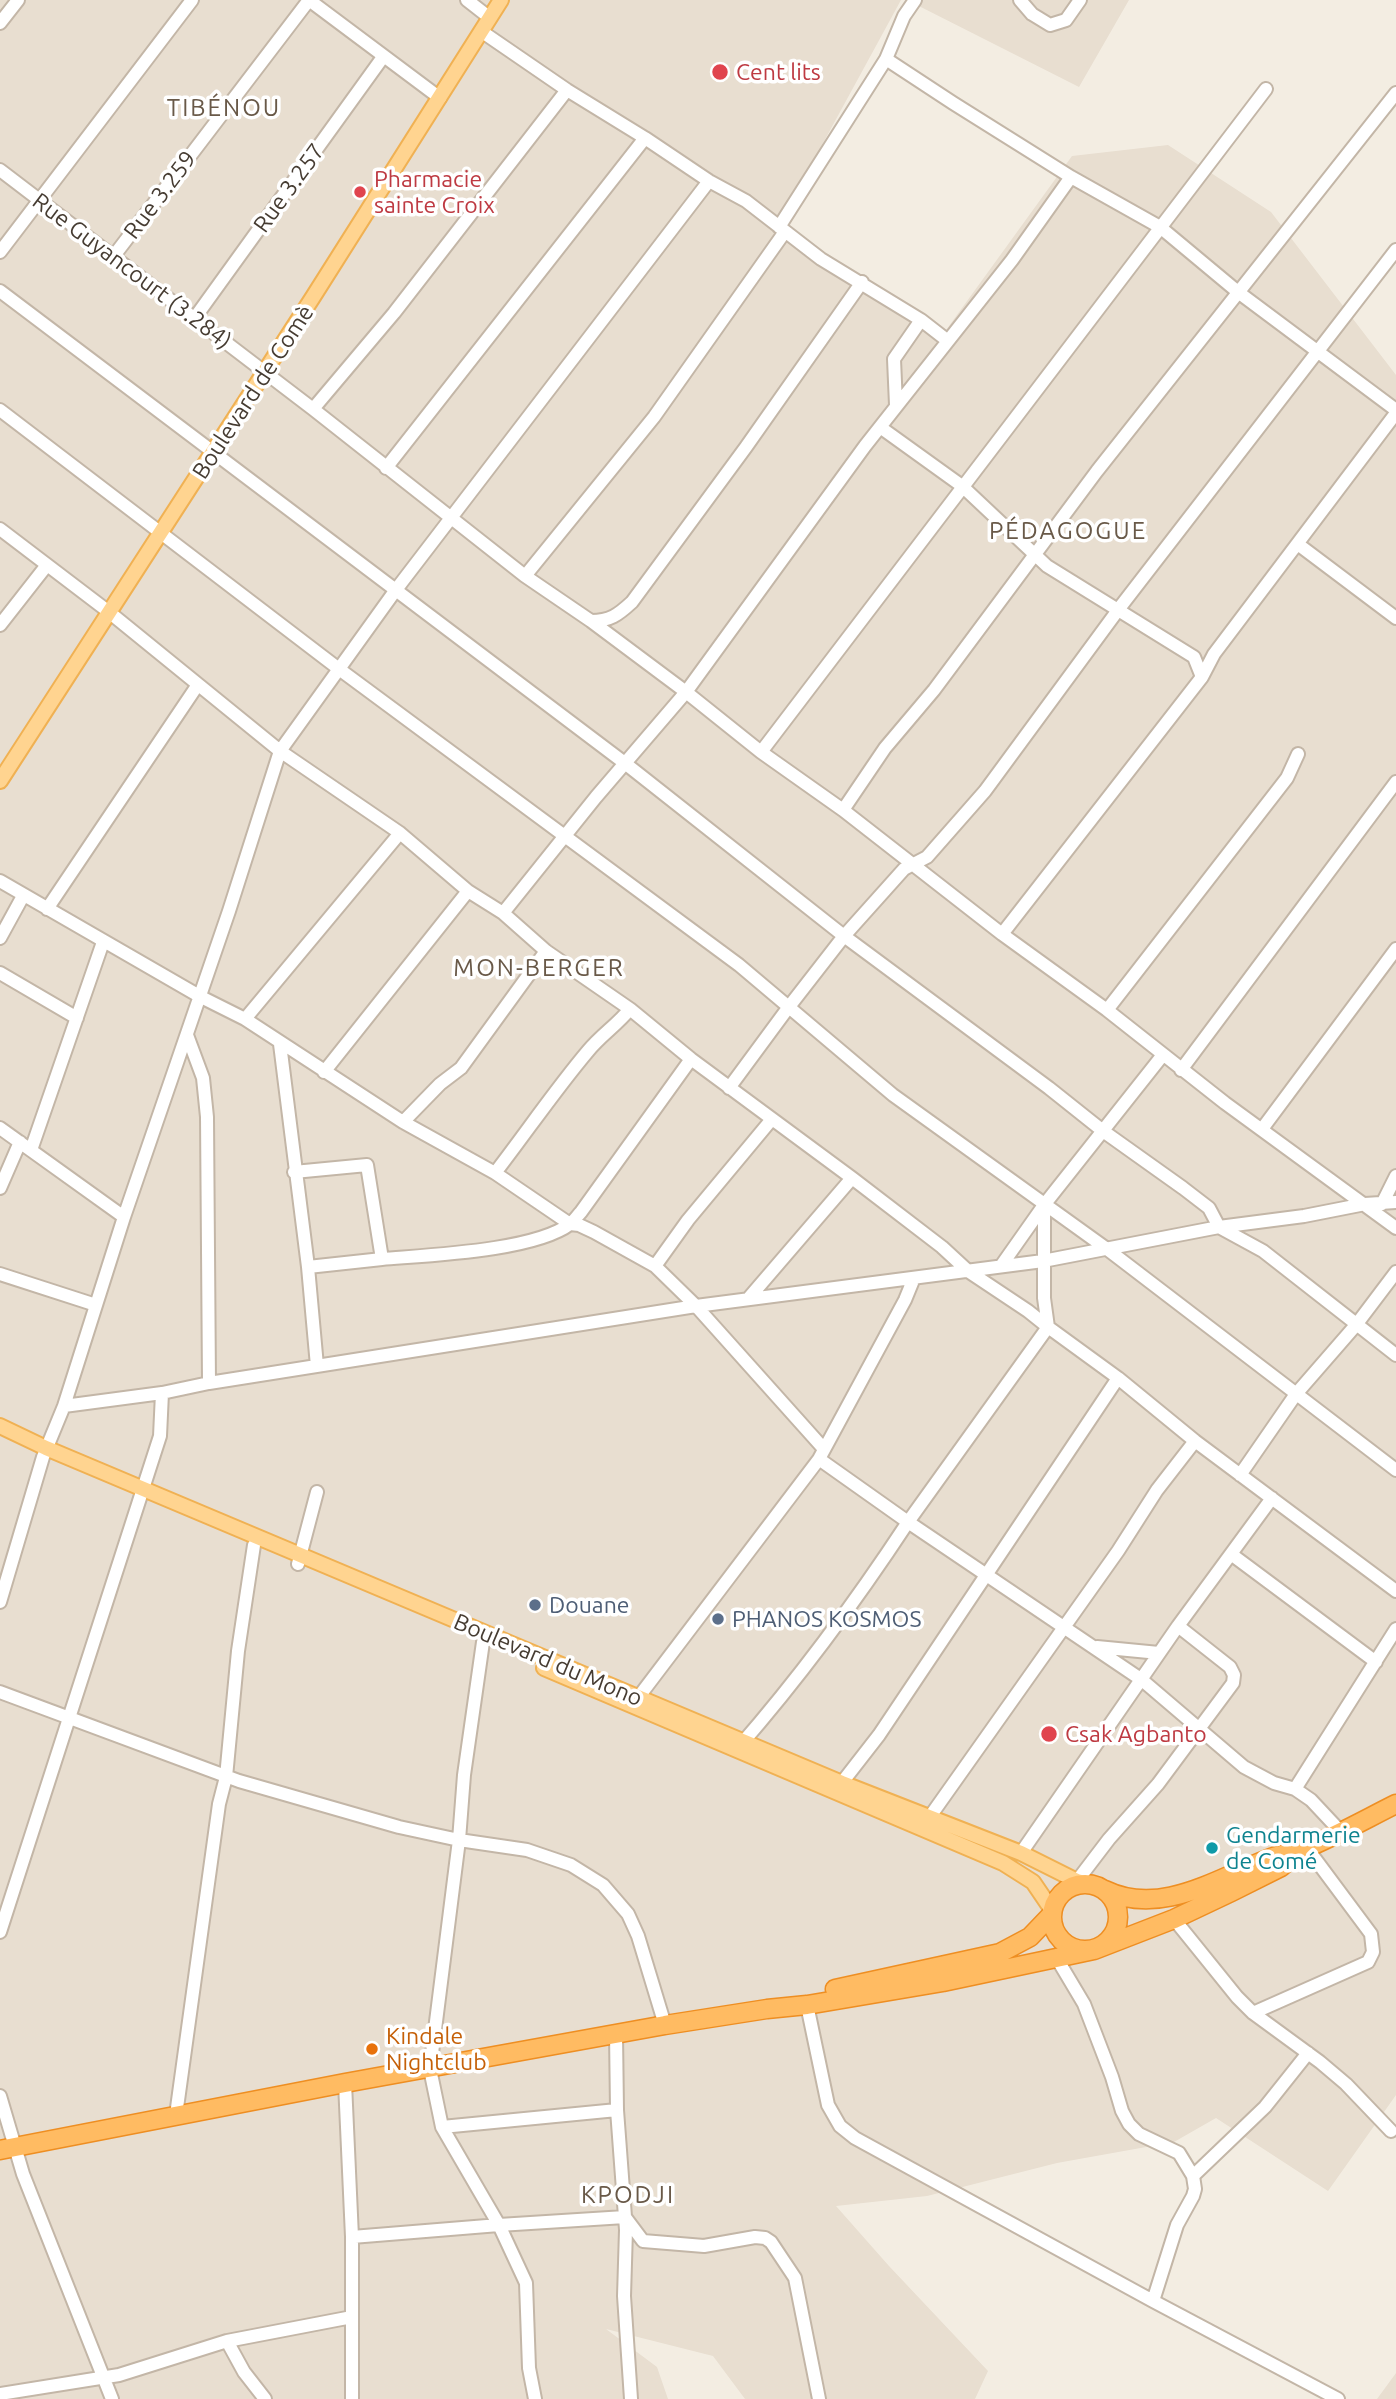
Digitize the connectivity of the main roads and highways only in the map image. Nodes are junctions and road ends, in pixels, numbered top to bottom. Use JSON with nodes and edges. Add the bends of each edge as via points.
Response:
{"nodes":[{"id":1,"x":501,"y":0,"type":"edge"},
{"id":2,"x":0,"y":781,"type":"edge"},
{"id":3,"x":0,"y":1426,"type":"edge"},
{"id":4,"x":0,"y":1436,"type":"edge"},
{"id":5,"x":44,"y":1452,"type":"junction"},
{"id":6,"x":141,"y":1492,"type":"junction"},
{"id":7,"x":300,"y":1559,"type":"junction"},
{"id":8,"x":635,"y":1702,"type":"junction"},
{"id":9,"x":1396,"y":1804,"type":"edge"},
{"id":10,"x":926,"y":1823,"type":"junction"},
{"id":11,"x":1304,"y":1849,"type":"junction"},
{"id":12,"x":1102,"y":1888,"type":"junction"},
{"id":13,"x":1052,"y":1912,"type":"junction"},
{"id":14,"x":1094,"y":1950,"type":"junction"},
{"id":15,"x":766,"y":2009,"type":"junction"},
{"id":16,"x":8,"y":2148,"type":"edge"}],
"edges":[{"from":1,"to":2,"type":"main road","name":"Boulevard de Comè"},
{"from":3,"to":5,"type":"main road","name":"Boulevard du Mono"},
{"from":4,"to":5,"type":"main road","name":"Boulevard du Mono"},
{"from":5,"to":6,"type":"main road","name":"Boulevard du Mono"},
{"from":6,"to":7,"type":"main road","name":"Boulevard du Mono"},
{"from":6,"to":7,"type":"main road","name":"Boulevard du Mono","via":[[254,1545]]},
{"from":7,"to":8,"type":"main road","name":"Boulevard du Mono"},
{"from":7,"to":8,"type":"main road","name":"Boulevard du Mono","via":[[483,1642]]},
{"from":8,"to":10,"type":"main road","name":"Boulevard du Mono"},
{"from":9,"to":11,"type":"highway"},
{"from":10,"to":12,"type":"main road","name":"Boulevard du Mono","via":[[1021,1853]]},
{"from":10,"to":13,"type":"main road","name":"Boulevard du Mono","via":[[1026,1876]]},
{"from":11,"to":12,"type":"highway","via":[[1177,1896],[1121,1898]]},
{"from":11,"to":14,"type":"highway","via":[[1281,1867],[1174,1919]]},
{"from":12,"to":13,"type":"highway","via":[[1079,1884],[1070,1888]]},
{"from":12,"to":14,"type":"highway","via":[[1116,1904],[1119,1922],[1111,1939]]},
{"from":13,"to":14,"type":"highway","via":[[1055,1932],[1067,1945]]},
{"from":13,"to":15,"type":"highway","via":[[1030,1937],[1000,1953],[820,1992]]},
{"from":14,"to":15,"type":"highway","via":[[943,1982]]},
{"from":15,"to":16,"type":"highway"}]}
